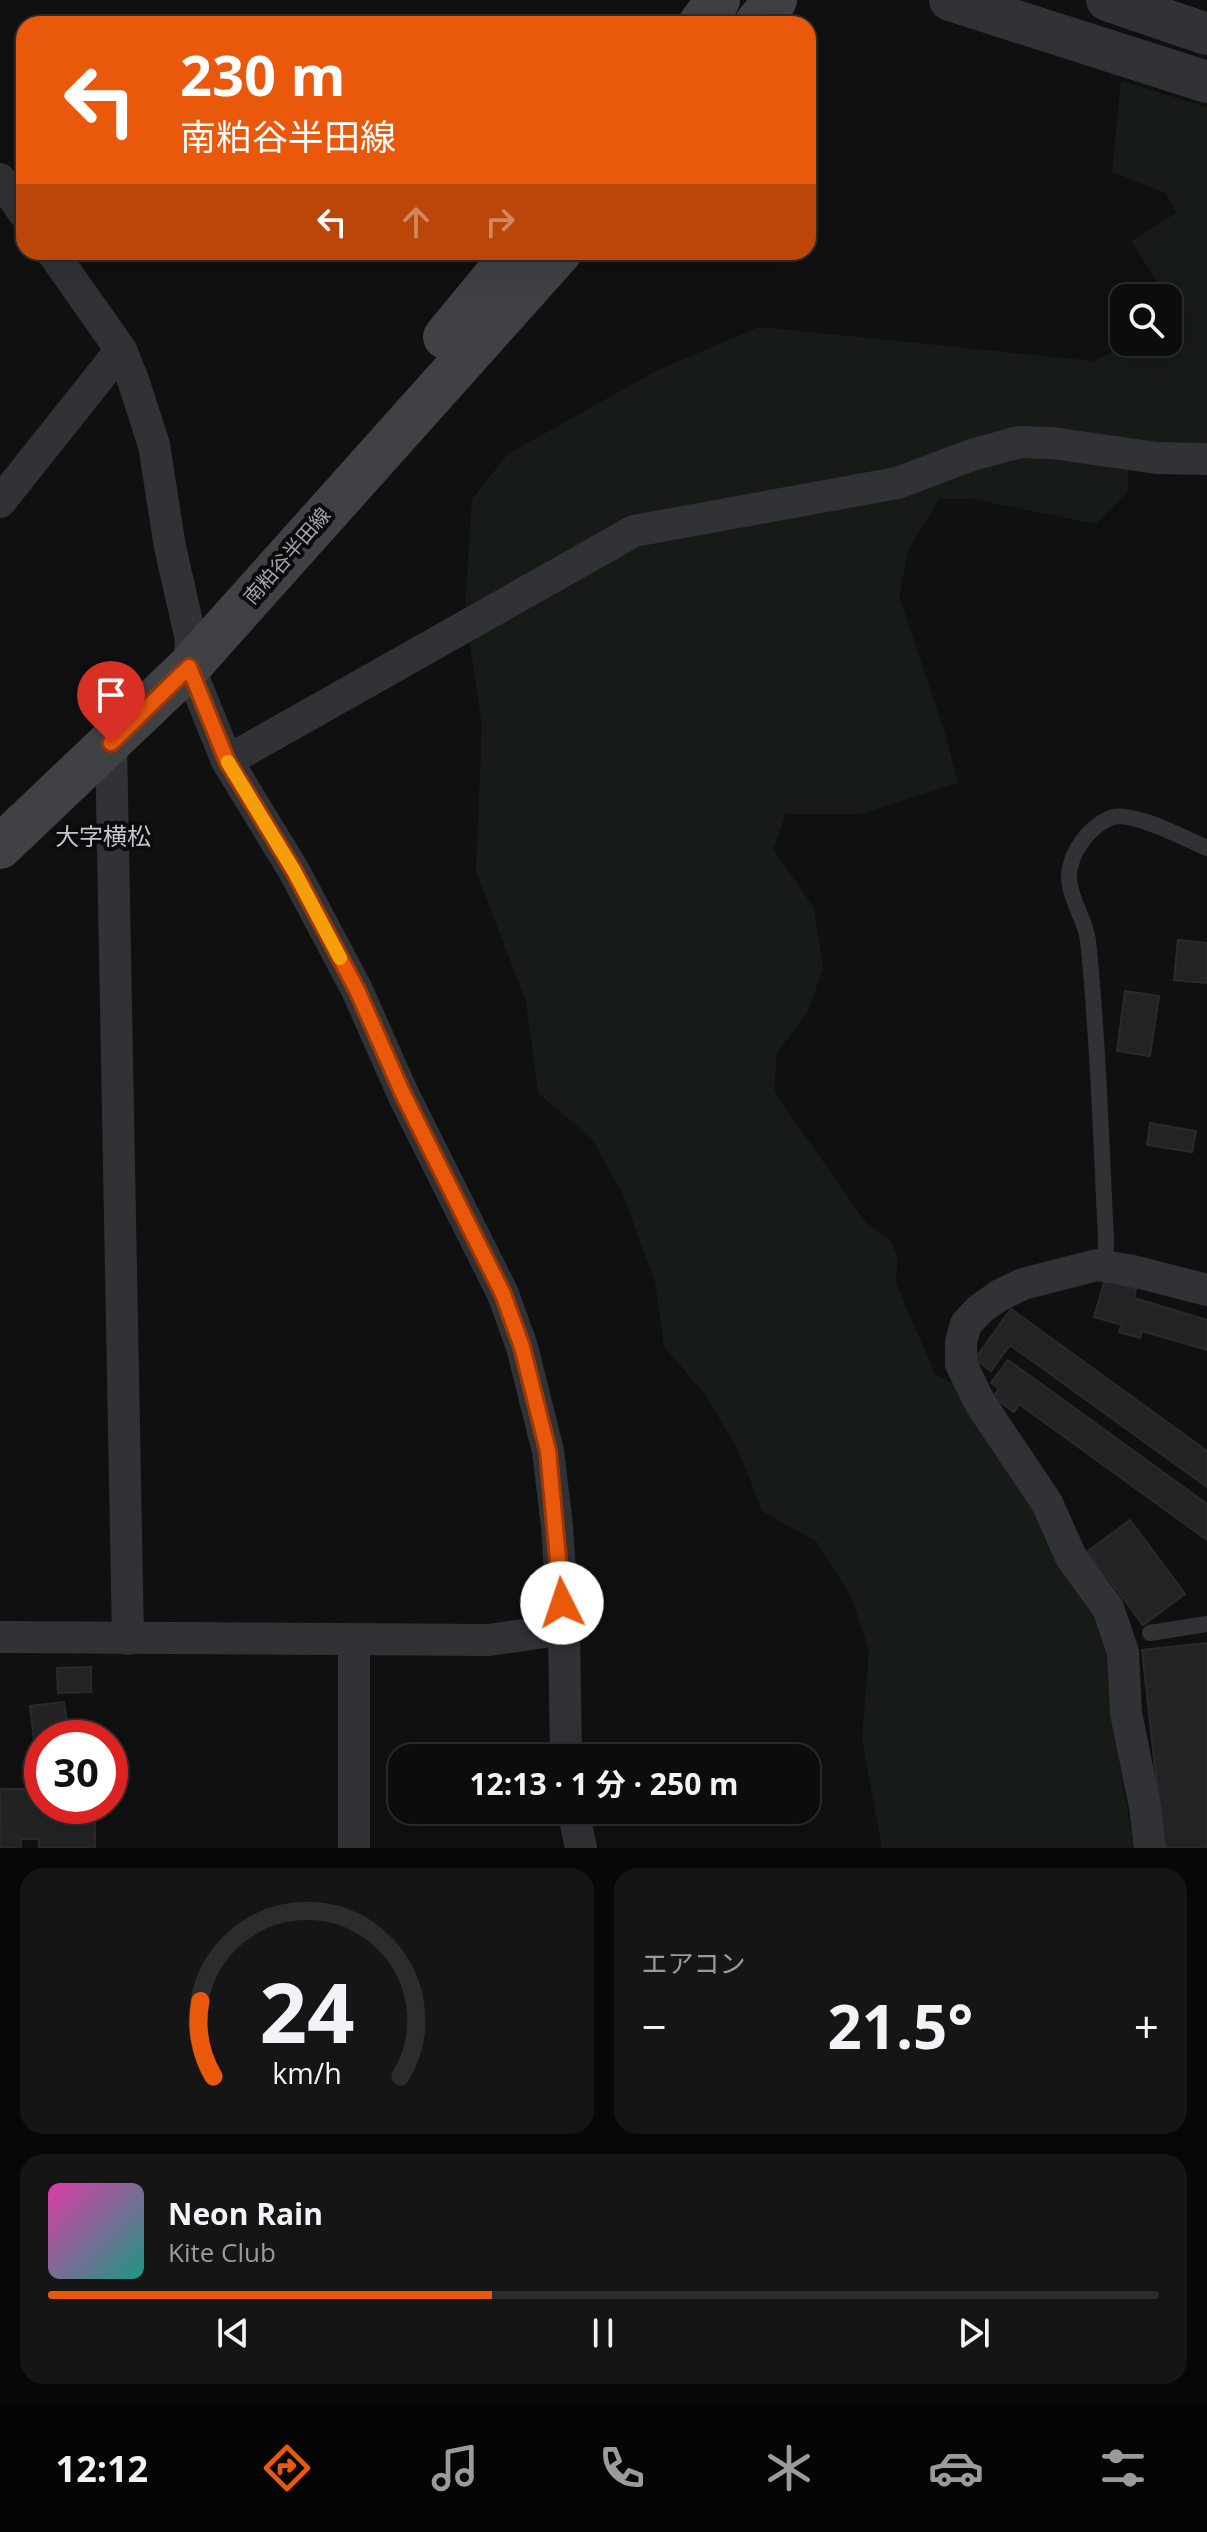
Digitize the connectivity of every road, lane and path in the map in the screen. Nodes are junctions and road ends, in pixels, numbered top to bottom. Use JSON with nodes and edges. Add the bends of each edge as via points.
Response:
{"nodes":[{"id":1,"x":775,"y":0,"type":"edge"},
{"id":2,"x":950,"y":0,"type":"edge"},
{"id":3,"x":1107,"y":0,"type":"edge"},
{"id":4,"x":762,"y":16,"type":"edge"},
{"id":5,"x":1207,"y":34,"type":"edge"},
{"id":6,"x":1207,"y":82,"type":"edge"},
{"id":7,"x":0,"y":179,"type":"edge"},
{"id":8,"x":16,"y":202,"type":"edge"},
{"id":9,"x":58,"y":260,"type":"edge"},
{"id":10,"x":509,"y":260,"type":"edge"},
{"id":11,"x":553,"y":260,"type":"edge"},
{"id":12,"x":121,"y":350,"type":"junction"},
{"id":13,"x":1207,"y":459,"type":"edge"},
{"id":14,"x":0,"y":502,"type":"edge"},
{"id":15,"x":190,"y":653,"type":"junction"},
{"id":16,"x":111,"y":743,"type":"junction"},
{"id":17,"x":227,"y":761,"type":"junction"},
{"id":18,"x":0,"y":827,"type":"edge"},
{"id":19,"x":0,"y":847,"type":"edge"},
{"id":20,"x":1207,"y":848,"type":"edge"},
{"id":21,"x":1105,"y":1265,"type":"junction"},
{"id":22,"x":1207,"y":1290,"type":"edge"},
{"id":23,"x":1207,"y":1624,"type":"edge"},
{"id":24,"x":564,"y":1629,"type":"junction"},
{"id":25,"x":1150,"y":1633,"type":"dead end"},
{"id":26,"x":0,"y":1637,"type":"edge"},
{"id":27,"x":128,"y":1639,"type":"junction"},
{"id":28,"x":354,"y":1640,"type":"junction"},
{"id":29,"x":566,"y":1744,"type":"edge"},
{"id":30,"x":576,"y":1824,"type":"edge"},
{"id":31,"x":354,"y":1848,"type":"edge"},
{"id":32,"x":581,"y":1848,"type":"edge"},
{"id":33,"x":1150,"y":1848,"type":"edge"}],
"edges":[{"from":1,"to":4,"type":"main road"},
{"from":2,"to":6,"type":"street"},
{"from":3,"to":5,"type":"street"},
{"from":7,"to":8,"type":"street"},
{"from":9,"to":12,"type":"street"},
{"from":10,"to":15,"type":"main road","name":"南粕谷半田線"},
{"from":11,"to":15,"type":"main road","name":"南粕谷半田線"},
{"from":12,"to":14,"type":"street"},
{"from":12,"to":15,"type":"street","via":[[154,445]]},
{"from":13,"to":17,"type":"street","via":[[1019,442],[897,483],[634,531]]},
{"from":15,"to":16,"type":"main road","name":"南粕谷半田線"},
{"from":15,"to":17,"type":"street"},
{"from":15,"to":18,"type":"main road","name":"南粕谷半田線"},
{"from":16,"to":19,"type":"main road","name":"南粕谷半田線"},
{"from":16,"to":27,"type":"street"},
{"from":17,"to":24,"type":"street","via":[[357,990],[503,1294],[548,1451]]},
{"from":20,"to":21,"type":"lane","via":[[1133,818],[1112,817],[1089,832],[1069,876],[1087,936]]},
{"from":21,"to":22,"type":"street"},
{"from":21,"to":33,"type":"street","via":[[1023,1284],[1000,1295],[966,1324],[961,1364],[980,1403],[1047,1503],[1071,1557],[1108,1608],[1123,1652],[1126,1713]]},
{"from":23,"to":25,"type":"lane"},
{"from":24,"to":28,"type":"street","via":[[489,1640]]},
{"from":24,"to":29,"type":"street"},
{"from":26,"to":27,"type":"street"},
{"from":27,"to":28,"type":"street"},
{"from":28,"to":31,"type":"street"},
{"from":30,"to":32,"type":"street"}]}
